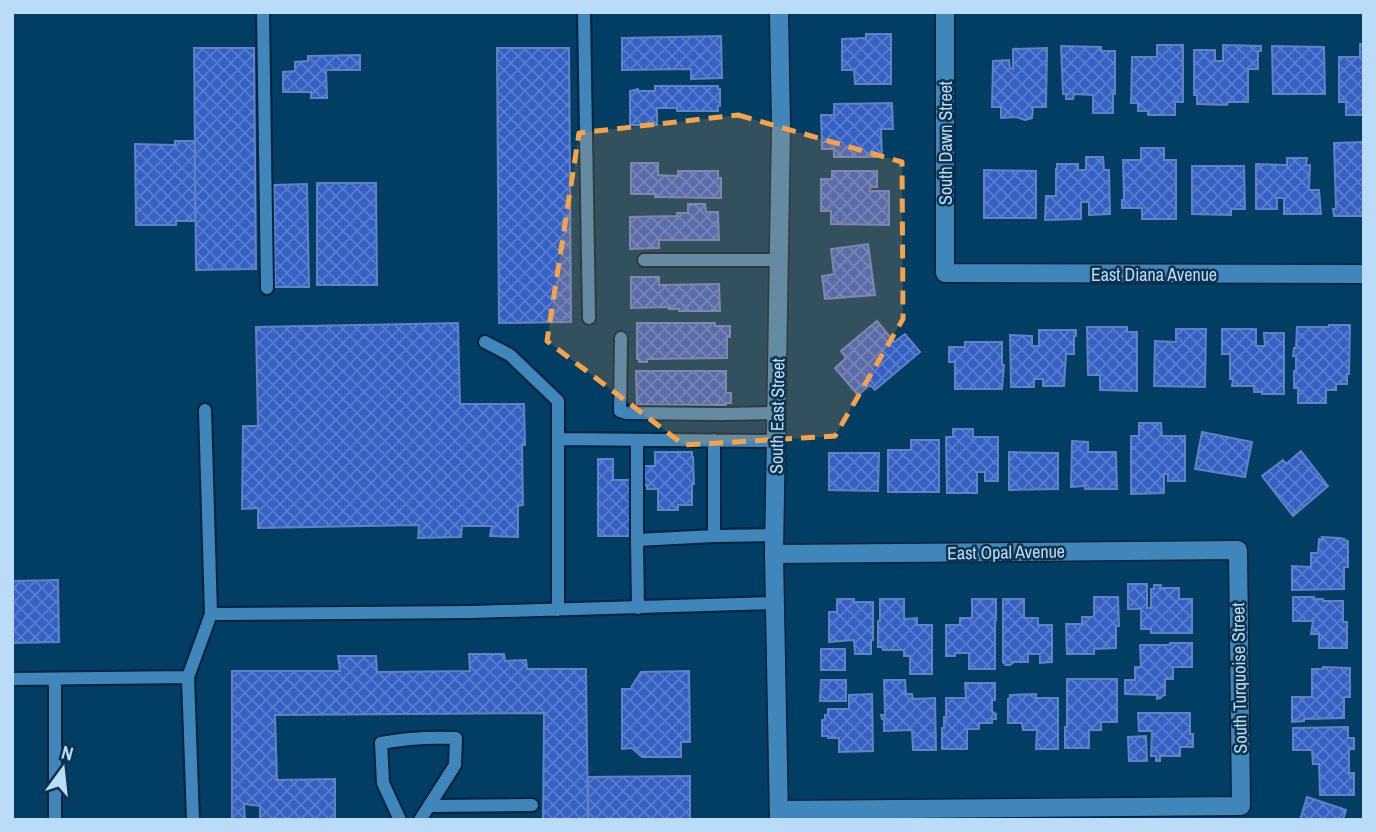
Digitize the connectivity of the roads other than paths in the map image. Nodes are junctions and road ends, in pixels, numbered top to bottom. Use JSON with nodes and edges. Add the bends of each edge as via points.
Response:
{"nodes":[{"id":1,"x":264,"y":12,"type":"edge"},
{"id":2,"x":584,"y":12,"type":"edge"},
{"id":3,"x":779,"y":12,"type":"edge"},
{"id":4,"x":945,"y":12,"type":"edge"},
{"id":5,"x":643,"y":260,"type":"dead end"},
{"id":6,"x":779,"y":260,"type":"junction"},
{"id":7,"x":945,"y":273,"type":"joint"},
{"id":8,"x":1364,"y":274,"type":"edge"},
{"id":9,"x":267,"y":288,"type":"dead end"},
{"id":10,"x":589,"y":318,"type":"dead end"},
{"id":11,"x":621,"y":338,"type":"dead end"},
{"id":12,"x":485,"y":342,"type":"dead end"},
{"id":13,"x":205,"y":410,"type":"dead end"},
{"id":14,"x":777,"y":413,"type":"junction"},
{"id":15,"x":558,"y":439,"type":"junction"},
{"id":16,"x":637,"y":440,"type":"junction"},
{"id":17,"x":713,"y":440,"type":"junction"},
{"id":18,"x":776,"y":441,"type":"junction"},
{"id":19,"x":775,"y":535,"type":"junction"},
{"id":20,"x":713,"y":536,"type":"junction"},
{"id":21,"x":638,"y":540,"type":"junction"},
{"id":22,"x":1238,"y":550,"type":"joint"},
{"id":23,"x":774,"y":555,"type":"junction"},
{"id":24,"x":775,"y":603,"type":"junction"},
{"id":25,"x":638,"y":607,"type":"junction"},
{"id":26,"x":558,"y":610,"type":"junction"},
{"id":27,"x":211,"y":614,"type":"junction"},
{"id":28,"x":188,"y":677,"type":"junction"},
{"id":29,"x":12,"y":679,"type":"edge"},
{"id":30,"x":55,"y":680,"type":"junction"},
{"id":31,"x":532,"y":805,"type":"dead end"},
{"id":32,"x":430,"y":806,"type":"junction"},
{"id":33,"x":779,"y":815,"type":"edge"},
{"id":34,"x":54,"y":820,"type":"edge"},
{"id":35,"x":193,"y":820,"type":"edge"},
{"id":36,"x":400,"y":820,"type":"edge"},
{"id":37,"x":420,"y":820,"type":"edge"}],
"edges":[{"from":1,"to":9,"type":"lane"},
{"from":2,"to":10,"type":"lane"},
{"from":3,"to":6,"type":"street","name":"South East Street"},
{"from":4,"to":7,"type":"street","name":"South Dawn Street"},
{"from":5,"to":6,"type":"lane"},
{"from":6,"to":14,"type":"street","name":"South East Street"},
{"from":7,"to":8,"type":"street","name":"East Diana Avenue"},
{"from":11,"to":14,"type":"lane","via":[[620,411]]},
{"from":12,"to":15,"type":"lane","via":[[510,355],[558,401]]},
{"from":13,"to":27,"type":"lane"},
{"from":14,"to":18,"type":"street","name":"South East Street"},
{"from":15,"to":16,"type":"lane"},
{"from":15,"to":26,"type":"lane"},
{"from":16,"to":17,"type":"lane"},
{"from":16,"to":21,"type":"lane"},
{"from":17,"to":18,"type":"lane"},
{"from":17,"to":20,"type":"lane"},
{"from":18,"to":19,"type":"street","name":"South East Street"},
{"from":19,"to":20,"type":"lane"},
{"from":19,"to":23,"type":"street","name":"South East Street"},
{"from":20,"to":21,"type":"lane"},
{"from":21,"to":25,"type":"lane"},
{"from":22,"to":23,"type":"street","name":"East Opal Avenue"},
{"from":22,"to":33,"type":"street","name":"South Turquoise Street","via":[[1241,806]]},
{"from":23,"to":24,"type":"street","name":"South East Street"},
{"from":24,"to":25,"type":"lane"},
{"from":24,"to":33,"type":"street","name":"South East Street"},
{"from":25,"to":26,"type":"lane"},
{"from":26,"to":27,"type":"lane"},
{"from":27,"to":28,"type":"lane"},
{"from":28,"to":30,"type":"lane"},
{"from":28,"to":35,"type":"lane"},
{"from":29,"to":30,"type":"lane"},
{"from":30,"to":34,"type":"lane"},
{"from":31,"to":32,"type":"lane"},
{"from":32,"to":36,"type":"lane","via":[[455,765],[456,738],[381,743],[383,783]]},
{"from":32,"to":37,"type":"lane"}]}
